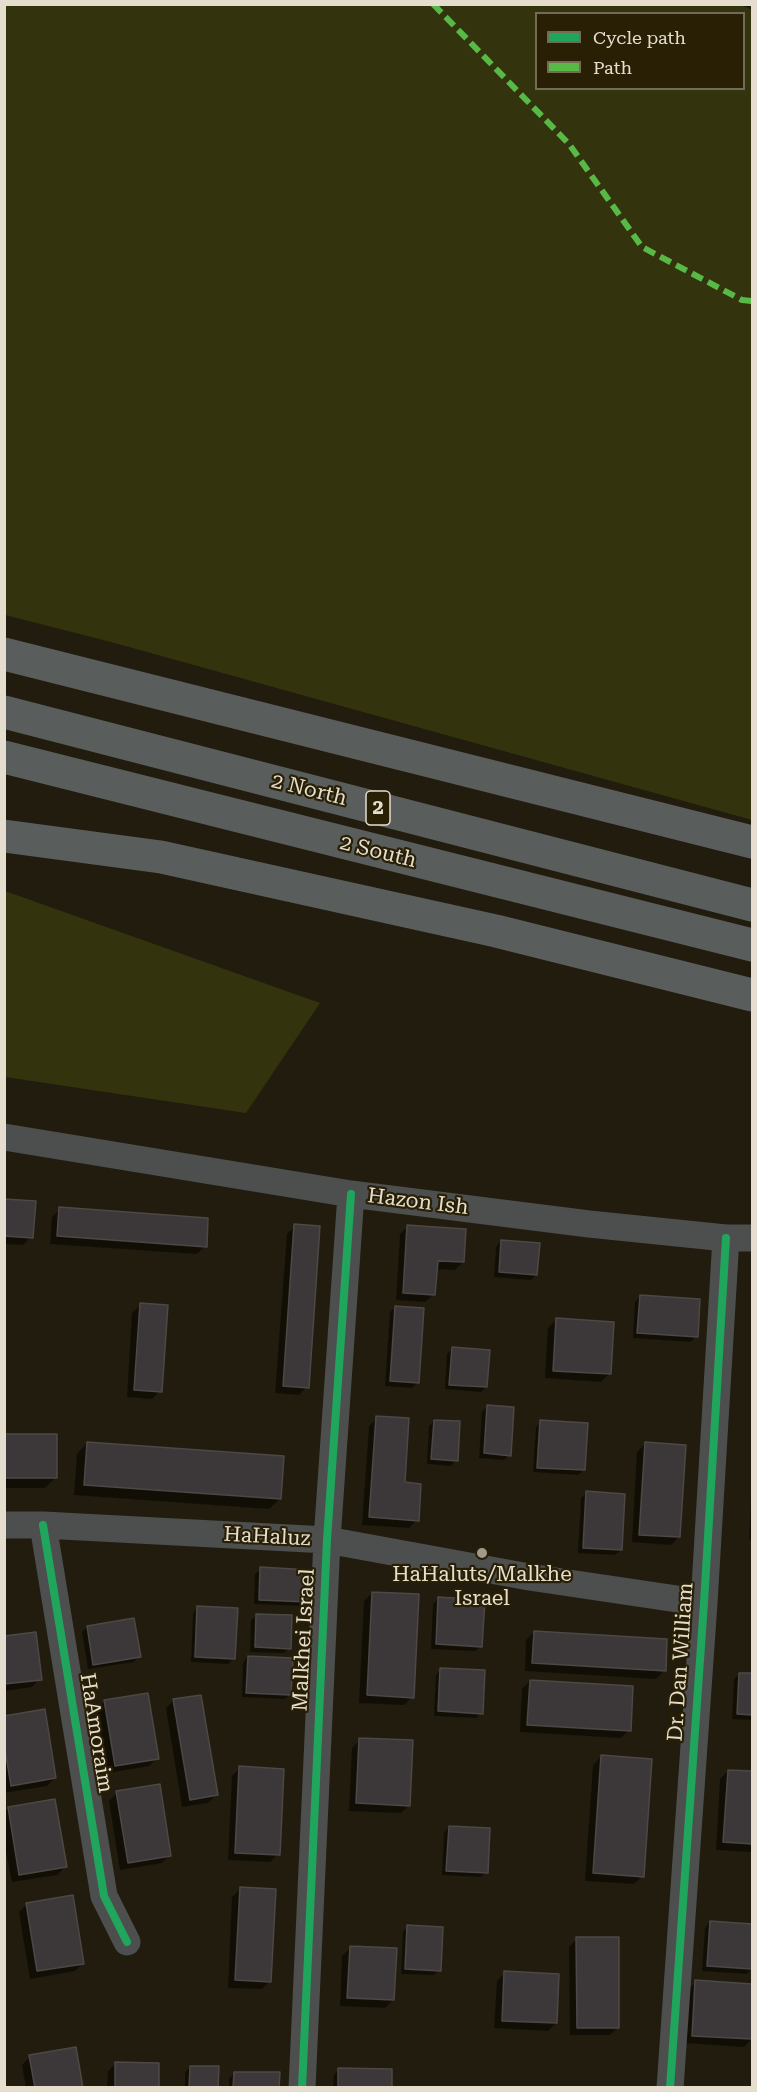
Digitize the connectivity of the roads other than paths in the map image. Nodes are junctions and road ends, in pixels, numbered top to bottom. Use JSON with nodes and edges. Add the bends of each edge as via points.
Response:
{"nodes":[{"id":1,"x":4,"y":649,"type":"edge"},
{"id":2,"x":4,"y":654,"type":"edge"},
{"id":3,"x":59,"y":668,"type":"junction"},
{"id":4,"x":4,"y":712,"type":"edge"},
{"id":5,"x":4,"y":757,"type":"edge"},
{"id":6,"x":4,"y":836,"type":"edge"},
{"id":7,"x":753,"y":842,"type":"edge"},
{"id":8,"x":753,"y":905,"type":"edge"},
{"id":9,"x":753,"y":945,"type":"edge"},
{"id":10,"x":753,"y":995,"type":"edge"},
{"id":11,"x":4,"y":1137,"type":"edge"},
{"id":12,"x":351,"y":1194,"type":"junction"},
{"id":13,"x":739,"y":1238,"type":"edge"},
{"id":14,"x":4,"y":1525,"type":"edge"},
{"id":15,"x":43,"y":1525,"type":"junction"},
{"id":16,"x":327,"y":1540,"type":"junction"},
{"id":17,"x":704,"y":1603,"type":"junction"},
{"id":18,"x":127,"y":1942,"type":"dead end"},
{"id":19,"x":302,"y":2088,"type":"edge"},
{"id":20,"x":670,"y":2088,"type":"edge"}],
"edges":[{"from":1,"to":3,"type":"highway"},
{"from":2,"to":3,"type":"highway"},
{"from":3,"to":7,"type":"highway"},
{"from":4,"to":8,"type":"highway","name":"2 North","number":"2"},
{"from":5,"to":9,"type":"highway","name":"2 South","number":"2"},
{"from":6,"to":10,"type":"highway","via":[[161,857],[496,931]]},
{"from":11,"to":12,"type":"street","name":"Hazon Ish"},
{"from":12,"to":13,"type":"street","name":"Hazon Ish"},
{"from":12,"to":16,"type":"street","name":"Malkhei Israel"},
{"from":13,"to":17,"type":"street","name":"Dr. Dan William"},
{"from":14,"to":15,"type":"street","name":"HaHaluz"},
{"from":15,"to":16,"type":"street","name":"HaHaluz"},
{"from":15,"to":18,"type":"street","name":"HaAmoraim","via":[[104,1896]]},
{"from":16,"to":17,"type":"street","name":"HaHaluz","via":[[529,1577]]},
{"from":16,"to":19,"type":"street","name":"Malkhei Israel"},
{"from":17,"to":20,"type":"street","name":"Dr. Dan William"}]}
